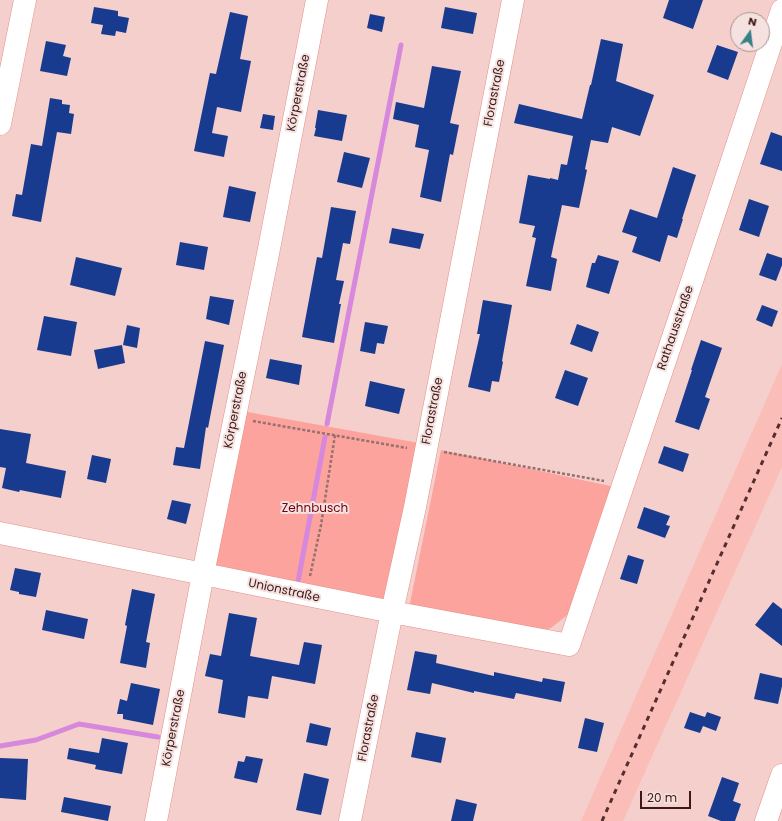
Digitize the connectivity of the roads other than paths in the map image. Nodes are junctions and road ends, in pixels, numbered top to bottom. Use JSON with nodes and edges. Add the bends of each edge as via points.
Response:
{"nodes":[{"id":1,"x":25,"y":0,"type":"edge"},
{"id":2,"x":317,"y":0,"type":"edge"},
{"id":3,"x":513,"y":0,"type":"edge"},
{"id":4,"x":782,"y":10,"type":"edge"},
{"id":5,"x":0,"y":124,"type":"edge"},
{"id":6,"x":0,"y":533,"type":"edge"},
{"id":7,"x":203,"y":574,"type":"junction"},
{"id":8,"x":392,"y":612,"type":"junction"},
{"id":9,"x":569,"y":645,"type":"joint"},
{"id":10,"x":782,"y":775,"type":"edge"},
{"id":11,"x":156,"y":821,"type":"edge"},
{"id":12,"x":350,"y":821,"type":"edge"},
{"id":13,"x":766,"y":821,"type":"edge"}],
"edges":[{"from":1,"to":5,"type":"street"},
{"from":2,"to":7,"type":"street","name":"Körperstraße"},
{"from":3,"to":8,"type":"street","name":"Florastraße","via":[[415,507]]},
{"from":4,"to":9,"type":"street","name":"Rathausstraße"},
{"from":6,"to":7,"type":"street","name":"Unionstraße"},
{"from":7,"to":8,"type":"street","name":"Unionstraße"},
{"from":7,"to":11,"type":"street","name":"Körperstraße"},
{"from":8,"to":9,"type":"street","name":"Unionstraße"},
{"from":8,"to":12,"type":"street","name":"Florastraße"},
{"from":10,"to":13,"type":"street"}]}
